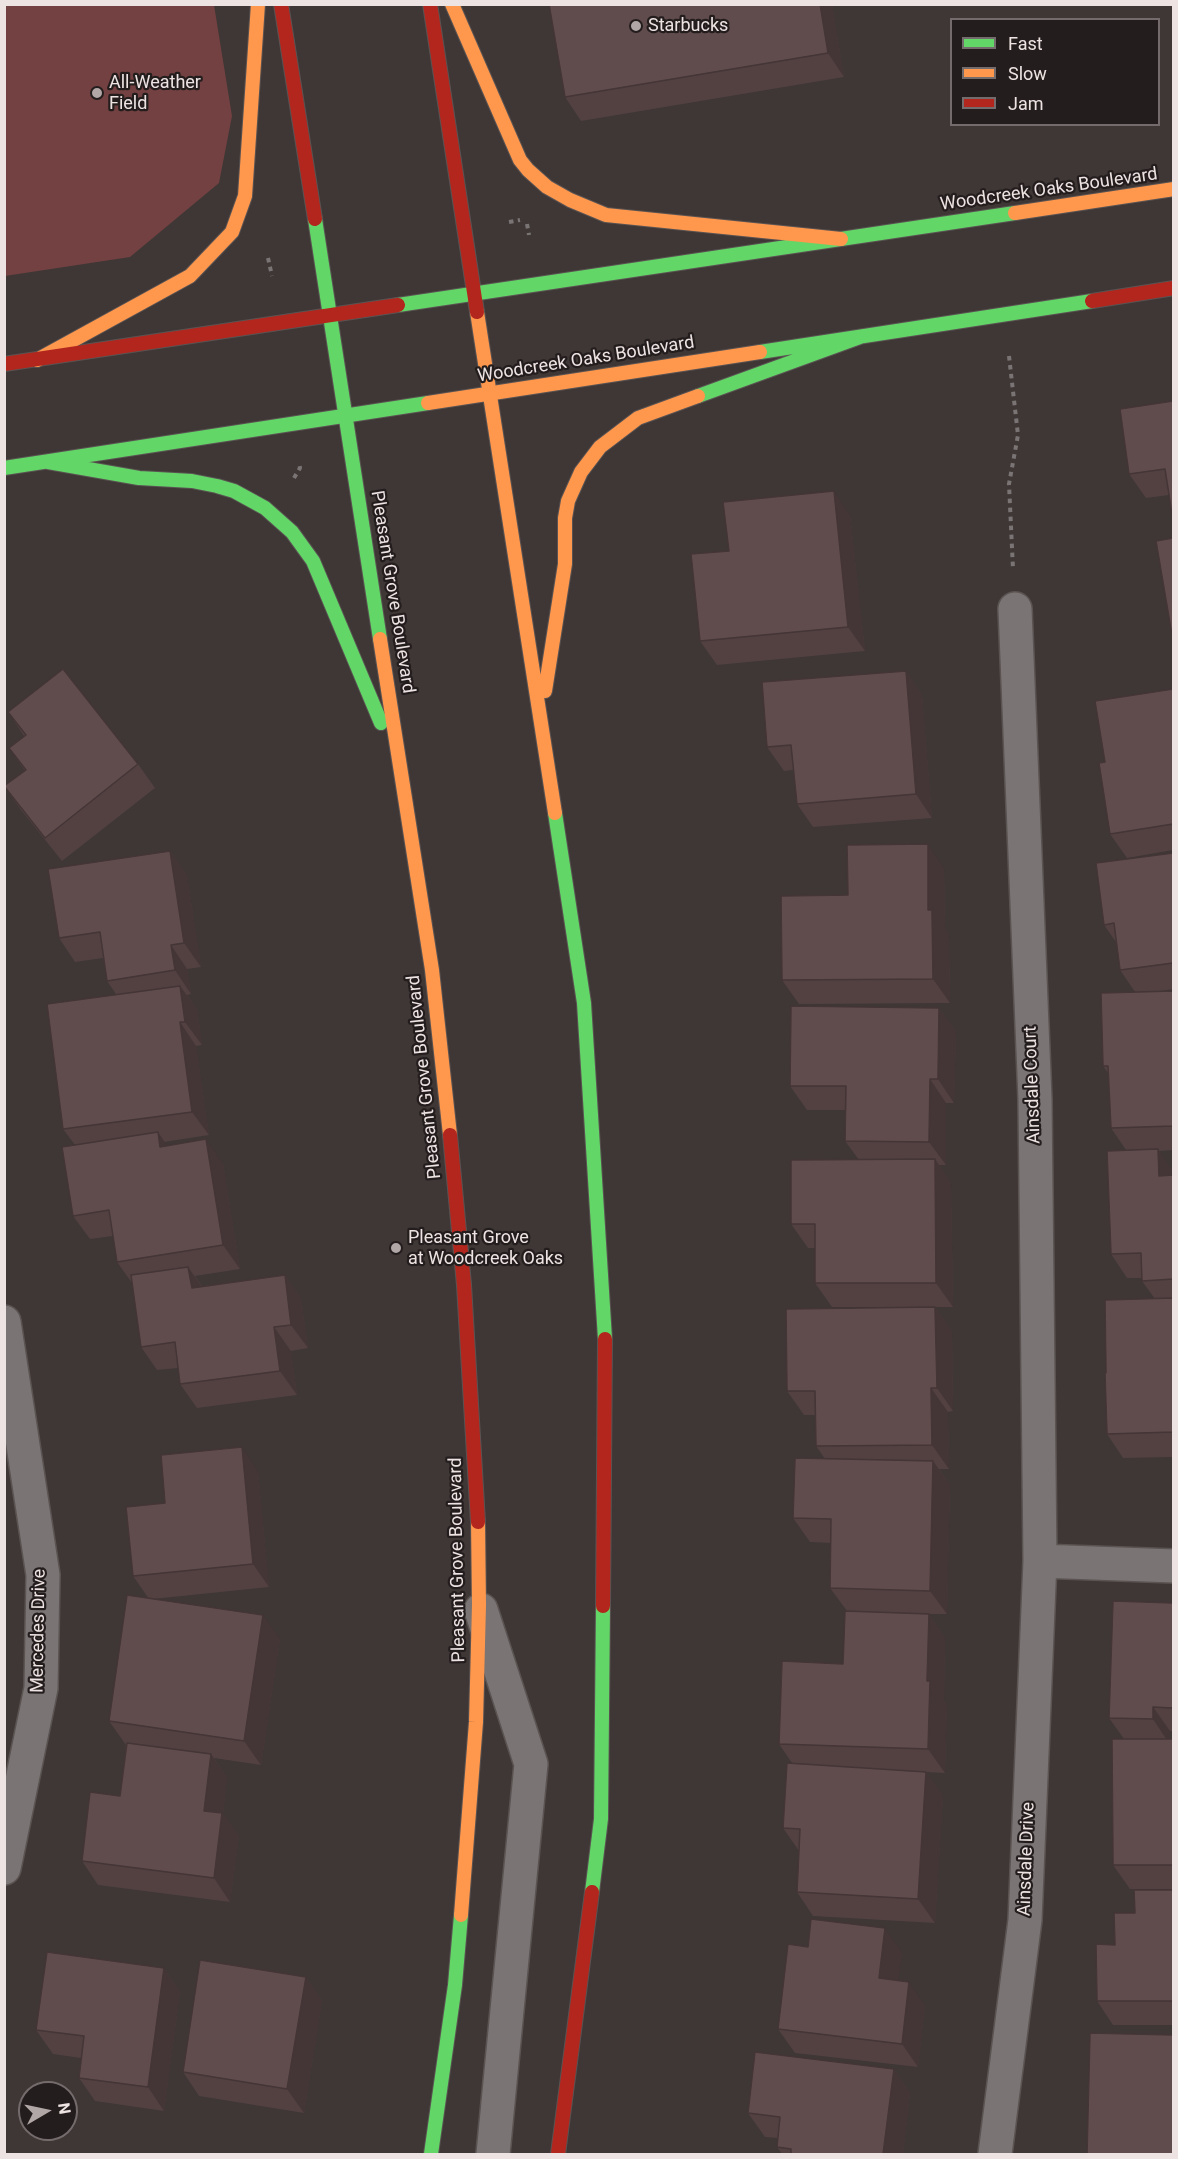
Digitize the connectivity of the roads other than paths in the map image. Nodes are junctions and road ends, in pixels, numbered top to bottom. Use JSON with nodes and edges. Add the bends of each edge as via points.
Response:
{"nodes":[{"id":1,"x":258,"y":4,"type":"edge"},
{"id":2,"x":281,"y":4,"type":"edge"},
{"id":3,"x":430,"y":4,"type":"edge"},
{"id":4,"x":452,"y":4,"type":"edge"},
{"id":5,"x":1173,"y":189,"type":"edge"},
{"id":6,"x":841,"y":239,"type":"junction"},
{"id":7,"x":1173,"y":288,"type":"edge"},
{"id":8,"x":475,"y":294,"type":"junction"},
{"id":9,"x":330,"y":316,"type":"junction"},
{"id":10,"x":863,"y":336,"type":"junction"},
{"id":11,"x":37,"y":360,"type":"junction"},
{"id":12,"x":4,"y":364,"type":"edge"},
{"id":13,"x":490,"y":393,"type":"junction"},
{"id":14,"x":346,"y":416,"type":"junction"},
{"id":15,"x":48,"y":462,"type":"junction"},
{"id":16,"x":4,"y":468,"type":"edge"},
{"id":17,"x":1015,"y":609,"type":"road end"},
{"id":18,"x":540,"y":722,"type":"junction"},
{"id":19,"x":403,"y":776,"type":"junction"},
{"id":20,"x":4,"y":1322,"type":"edge"},
{"id":21,"x":1040,"y":1561,"type":"junction"},
{"id":22,"x":1173,"y":1566,"type":"edge"},
{"id":23,"x":479,"y":1605,"type":"junction"},
{"id":24,"x":4,"y":1868,"type":"edge"},
{"id":25,"x":431,"y":2154,"type":"edge"},
{"id":26,"x":493,"y":2154,"type":"edge"},
{"id":27,"x":558,"y":2154,"type":"edge"},
{"id":28,"x":995,"y":2154,"type":"edge"}],
"edges":[{"from":1,"to":11,"type":"main road","via":[[245,196],[232,232],[190,276]]},
{"from":2,"to":9,"type":"main road","name":"Pleasant Grove Boulevard"},
{"from":3,"to":8,"type":"main road"},
{"from":4,"to":6,"type":"main road","via":[[520,160],[547,186],[606,215]]},
{"from":5,"to":6,"type":"main road","name":"Woodcreek Oaks Boulevard"},
{"from":6,"to":8,"type":"main road","name":"Woodcreek Oaks Boulevard"},
{"from":7,"to":10,"type":"main road","name":"Woodcreek Oaks Boulevard"},
{"from":8,"to":9,"type":"main road","name":"Woodcreek Oaks Boulevard"},
{"from":8,"to":13,"type":"main road"},
{"from":9,"to":11,"type":"main road","name":"Woodcreek Oaks Boulevard"},
{"from":9,"to":14,"type":"main road","name":"Pleasant Grove Boulevard"},
{"from":10,"to":13,"type":"main road","name":"Woodcreek Oaks Boulevard"},
{"from":10,"to":18,"type":"main road","via":[[638,418],[595,451],[573,486],[565,518],[565,560]]},
{"from":11,"to":12,"type":"main road","name":"Woodcreek Oaks Boulevard"},
{"from":13,"to":14,"type":"main road","name":"Woodcreek Oaks Boulevard"},
{"from":13,"to":18,"type":"main road"},
{"from":14,"to":15,"type":"main road","name":"Woodcreek Oaks Boulevard"},
{"from":14,"to":19,"type":"main road","name":"Pleasant Grove Boulevard"},
{"from":15,"to":16,"type":"main road","name":"Woodcreek Oaks Boulevard"},
{"from":15,"to":19,"type":"main road","via":[[220,486],[247,496],[289,527],[322,580]]},
{"from":17,"to":21,"type":"street","name":"Ainsdale Court","via":[[1035,1099]]},
{"from":18,"to":27,"type":"main road","via":[[584,1003],[606,1359],[601,1819]]},
{"from":19,"to":23,"type":"main road","name":"Pleasant Grove Boulevard","via":[[432,970],[452,1150],[478,1505]]},
{"from":20,"to":24,"type":"street","name":"Mercedes Drive","via":[[43,1575],[41,1688]]},
{"from":21,"to":22,"type":"street"},
{"from":21,"to":28,"type":"street","name":"Ainsdale Drive","via":[[1025,1920]]},
{"from":23,"to":25,"type":"main road","name":"Pleasant Grove Boulevard","via":[[476,1722],[455,1985]]},
{"from":23,"to":26,"type":"street","via":[[531,1764]]}]}
